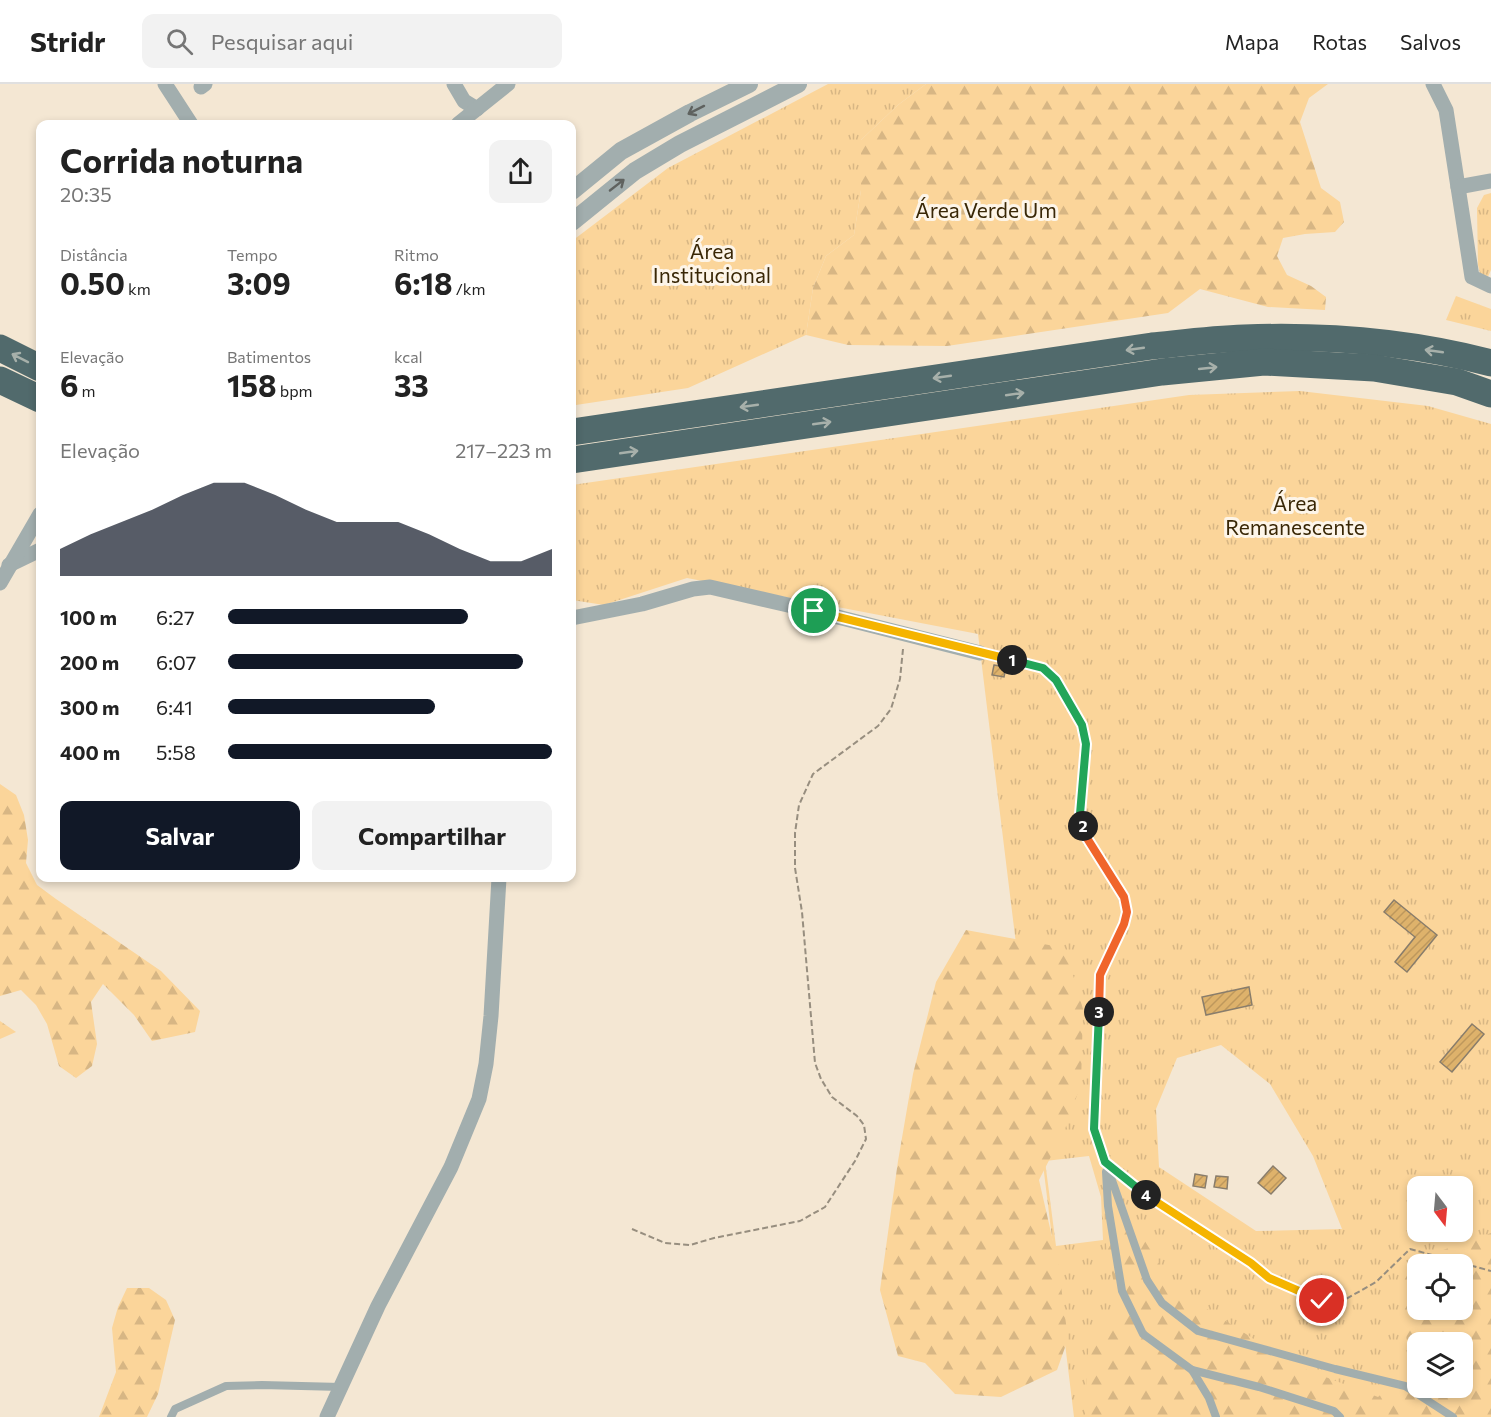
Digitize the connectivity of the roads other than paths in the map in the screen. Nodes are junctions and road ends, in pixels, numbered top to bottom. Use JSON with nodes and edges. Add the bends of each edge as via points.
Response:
{"nodes":[{"id":1,"x":165,"y":84,"type":"edge"},
{"id":2,"x":454,"y":84,"type":"edge"},
{"id":3,"x":508,"y":84,"type":"edge"},
{"id":4,"x":749,"y":84,"type":"edge"},
{"id":5,"x":798,"y":84,"type":"edge"},
{"id":6,"x":1433,"y":84,"type":"edge"},
{"id":7,"x":477,"y":109,"type":"junction"},
{"id":8,"x":188,"y":120,"type":"edge"},
{"id":9,"x":463,"y":120,"type":"edge"},
{"id":10,"x":1491,"y":181,"type":"edge"},
{"id":11,"x":1458,"y":187,"type":"junction"},
{"id":12,"x":576,"y":188,"type":"edge"},
{"id":13,"x":576,"y":219,"type":"edge"},
{"id":14,"x":1491,"y":286,"type":"edge"},
{"id":15,"x":0,"y":348,"type":"edge"},
{"id":16,"x":1491,"y":363,"type":"edge"},
{"id":17,"x":36,"y":366,"type":"edge"},
{"id":18,"x":0,"y":380,"type":"edge"},
{"id":19,"x":1491,"y":394,"type":"edge"},
{"id":20,"x":36,"y":397,"type":"edge"},
{"id":21,"x":576,"y":431,"type":"edge"},
{"id":22,"x":576,"y":459,"type":"edge"},
{"id":23,"x":36,"y":521,"type":"edge"},
{"id":24,"x":36,"y":552,"type":"edge"},
{"id":25,"x":9,"y":565,"type":"junction"},
{"id":26,"x":0,"y":583,"type":"edge"},
{"id":27,"x":576,"y":617,"type":"edge"},
{"id":28,"x":980,"y":653,"type":"joint"},
{"id":29,"x":499,"y":882,"type":"edge"},
{"id":30,"x":1105,"y":1162,"type":"junction"},
{"id":31,"x":1192,"y":1370,"type":"junction"},
{"id":32,"x":340,"y":1387,"type":"junction"},
{"id":33,"x":171,"y":1417,"type":"edge"},
{"id":34,"x":327,"y":1417,"type":"edge"},
{"id":35,"x":1216,"y":1417,"type":"edge"},
{"id":36,"x":1340,"y":1417,"type":"edge"},
{"id":37,"x":1453,"y":1417,"type":"edge"}],
"edges":[{"from":1,"to":8,"type":"street"},
{"from":2,"to":7,"type":"street","via":[[464,101]]},
{"from":3,"to":7,"type":"street"},
{"from":4,"to":12,"type":"street","one_way":true,"via":[[621,151]]},
{"from":13,"to":5,"type":"street","one_way":true,"via":[[635,171]]},
{"from":6,"to":11,"type":"street","via":[[1446,110]]},
{"from":7,"to":9,"type":"street"},
{"from":10,"to":11,"type":"street"},
{"from":11,"to":14,"type":"street","via":[[1472,277]]},
{"from":17,"to":15,"type":"highway","one_way":true},
{"from":16,"to":21,"type":"highway","one_way":true,"via":[[1384,344],[1313,337],[1241,338],[1140,348]]},
{"from":18,"to":20,"type":"highway"},
{"from":22,"to":19,"type":"highway","one_way":true,"via":[[1162,372],[1264,362],[1374,368],[1457,382]]},
{"from":23,"to":25,"type":"street"},
{"from":24,"to":25,"type":"street"},
{"from":25,"to":26,"type":"street"},
{"from":27,"to":28,"type":"street","via":[[710,587]]},
{"from":28,"to":30,"type":"lane","via":[[1043,668],[1056,680],[1082,725],[1086,744],[1080,814],[1085,835],[1124,897],[1127,912],[1100,975],[1094,1129]]},
{"from":29,"to":32,"type":"street","via":[[491,1016],[479,1099],[451,1167]]},
{"from":30,"to":31,"type":"lane","via":[[1122,1291],[1143,1334]]},
{"from":30,"to":37,"type":"lane","via":[[1147,1280],[1162,1303],[1198,1331],[1405,1386]]},
{"from":31,"to":35,"type":"lane"},
{"from":31,"to":36,"type":"lane","via":[[1259,1387],[1334,1411]]},
{"from":32,"to":33,"type":"lane","via":[[226,1386],[175,1409]]},
{"from":32,"to":34,"type":"street"}]}
